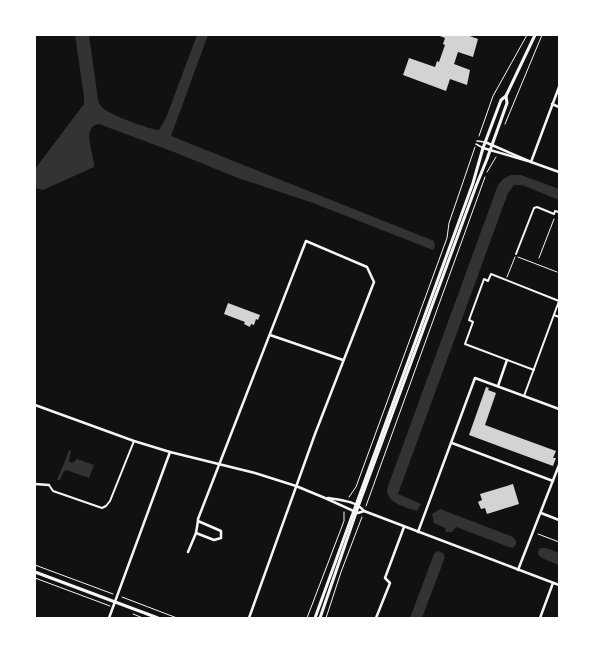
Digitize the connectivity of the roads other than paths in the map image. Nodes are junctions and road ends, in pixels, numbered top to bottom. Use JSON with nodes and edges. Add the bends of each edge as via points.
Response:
{"nodes":[{"id":1,"x":535,"y":35,"type":"edge"},
{"id":2,"x":559,"y":87,"type":"edge"},
{"id":3,"x":506,"y":96,"type":"junction"},
{"id":4,"x":552,"y":104,"type":"junction"},
{"id":5,"x":559,"y":107,"type":"edge"},
{"id":6,"x":477,"y":141,"type":"dead end"},
{"id":7,"x":485,"y":142,"type":"junction"},
{"id":8,"x":476,"y":144,"type":"dead end"},
{"id":9,"x":492,"y":144,"type":"junction"},
{"id":10,"x":483,"y":148,"type":"junction"},
{"id":11,"x":490,"y":151,"type":"junction"},
{"id":12,"x":531,"y":162,"type":"junction"},
{"id":13,"x":559,"y":172,"type":"edge"},
{"id":14,"x":559,"y":212,"type":"edge"},
{"id":15,"x":516,"y":254,"type":"road end"},
{"id":16,"x":559,"y":301,"type":"edge"},
{"id":17,"x":554,"y":315,"type":"junction"},
{"id":18,"x":559,"y":317,"type":"edge"},
{"id":19,"x":270,"y":336,"type":"junction"},
{"id":20,"x":343,"y":360,"type":"junction"},
{"id":21,"x":507,"y":360,"type":"junction"},
{"id":22,"x":534,"y":370,"type":"junction"},
{"id":23,"x":498,"y":386,"type":"junction"},
{"id":24,"x":524,"y":396,"type":"junction"},
{"id":25,"x":35,"y":406,"type":"edge"},
{"id":26,"x":559,"y":409,"type":"edge"},
{"id":27,"x":134,"y":441,"type":"junction"},
{"id":28,"x":452,"y":444,"type":"junction"},
{"id":29,"x":170,"y":452,"type":"junction"},
{"id":30,"x":219,"y":464,"type":"junction"},
{"id":31,"x":559,"y":464,"type":"edge"},
{"id":32,"x":553,"y":481,"type":"junction"},
{"id":33,"x":35,"y":484,"type":"edge"},
{"id":34,"x":49,"y":485,"type":"joint"},
{"id":35,"x":296,"y":486,"type":"junction"},
{"id":36,"x":325,"y":498,"type":"junction"},
{"id":37,"x":357,"y":505,"type":"junction"},
{"id":38,"x":364,"y":511,"type":"junction"},
{"id":39,"x":354,"y":512,"type":"junction"},
{"id":40,"x":541,"y":514,"type":"junction"},
{"id":41,"x":559,"y":520,"type":"edge"},
{"id":42,"x":198,"y":521,"type":"junction"},
{"id":43,"x":404,"y":527,"type":"junction"},
{"id":44,"x":418,"y":532,"type":"junction"},
{"id":45,"x":196,"y":533,"type":"junction"},
{"id":46,"x":188,"y":552,"type":"dead end"},
{"id":47,"x":518,"y":570,"type":"junction"},
{"id":48,"x":35,"y":572,"type":"edge"},
{"id":49,"x":552,"y":583,"type":"junction"},
{"id":50,"x":559,"y":585,"type":"edge"},
{"id":51,"x":115,"y":602,"type":"junction"},
{"id":52,"x":109,"y":618,"type":"edge"},
{"id":53,"x":158,"y":618,"type":"edge"},
{"id":54,"x":249,"y":618,"type":"edge"},
{"id":55,"x":315,"y":618,"type":"edge"},
{"id":56,"x":320,"y":618,"type":"edge"},
{"id":57,"x":376,"y":618,"type":"edge"},
{"id":58,"x":540,"y":618,"type":"edge"}],
"edges":[{"from":1,"to":3,"type":"street"},
{"from":2,"to":4,"type":"street"},
{"from":3,"to":7,"type":"street","via":[[501,100]]},
{"from":3,"to":9,"type":"street","via":[[507,103]]},
{"from":4,"to":5,"type":"street"},
{"from":4,"to":12,"type":"street"},
{"from":6,"to":7,"type":"lane"},
{"from":7,"to":9,"type":"street"},
{"from":7,"to":10,"type":"street"},
{"from":8,"to":10,"type":"lane"},
{"from":9,"to":11,"type":"street"},
{"from":9,"to":12,"type":"street"},
{"from":10,"to":11,"type":"street"},
{"from":10,"to":37,"type":"street","via":[[473,183]]},
{"from":11,"to":12,"type":"street"},
{"from":11,"to":37,"type":"street"},
{"from":12,"to":13,"type":"street"},
{"from":14,"to":15,"type":"street","via":[[555,211],[554,214],[537,207],[534,209]]},
{"from":16,"to":17,"type":"street"},
{"from":16,"to":21,"type":"street","via":[[490,274],[488,280],[484,279],[469,320],[473,322],[465,344]]},
{"from":17,"to":18,"type":"street"},
{"from":17,"to":22,"type":"street"},
{"from":19,"to":20,"type":"street"},
{"from":19,"to":20,"type":"street","via":[[306,241],[367,267],[374,282]]},
{"from":19,"to":30,"type":"street"},
{"from":20,"to":35,"type":"street"},
{"from":21,"to":22,"type":"street"},
{"from":21,"to":23,"type":"street"},
{"from":22,"to":24,"type":"street"},
{"from":23,"to":24,"type":"street"},
{"from":23,"to":28,"type":"street","via":[[475,378]]},
{"from":24,"to":26,"type":"street"},
{"from":25,"to":27,"type":"street"},
{"from":27,"to":29,"type":"street"},
{"from":27,"to":34,"type":"street","via":[[106,506],[102,508],[53,491]]},
{"from":28,"to":32,"type":"street"},
{"from":28,"to":44,"type":"street"},
{"from":29,"to":30,"type":"street"},
{"from":29,"to":51,"type":"street"},
{"from":30,"to":35,"type":"street"},
{"from":30,"to":42,"type":"street"},
{"from":31,"to":32,"type":"street"},
{"from":32,"to":40,"type":"street"},
{"from":33,"to":34,"type":"street"},
{"from":35,"to":36,"type":"street"},
{"from":35,"to":54,"type":"street"},
{"from":36,"to":37,"type":"street"},
{"from":36,"to":39,"type":"street"},
{"from":37,"to":38,"type":"street"},
{"from":37,"to":39,"type":"street"},
{"from":38,"to":39,"type":"street"},
{"from":38,"to":43,"type":"street"},
{"from":39,"to":55,"type":"street"},
{"from":39,"to":56,"type":"street"},
{"from":40,"to":41,"type":"street"},
{"from":40,"to":47,"type":"street"},
{"from":42,"to":45,"type":"street"},
{"from":42,"to":45,"type":"street","via":[[221,531],[221,538],[214,540]]},
{"from":43,"to":44,"type":"street"},
{"from":43,"to":57,"type":"street","via":[[385,578],[390,583]]},
{"from":44,"to":47,"type":"street"},
{"from":45,"to":46,"type":"street"},
{"from":47,"to":49,"type":"street"},
{"from":48,"to":51,"type":"street"},
{"from":49,"to":50,"type":"street"},
{"from":49,"to":58,"type":"street"},
{"from":51,"to":52,"type":"street"},
{"from":51,"to":53,"type":"street"}]}
